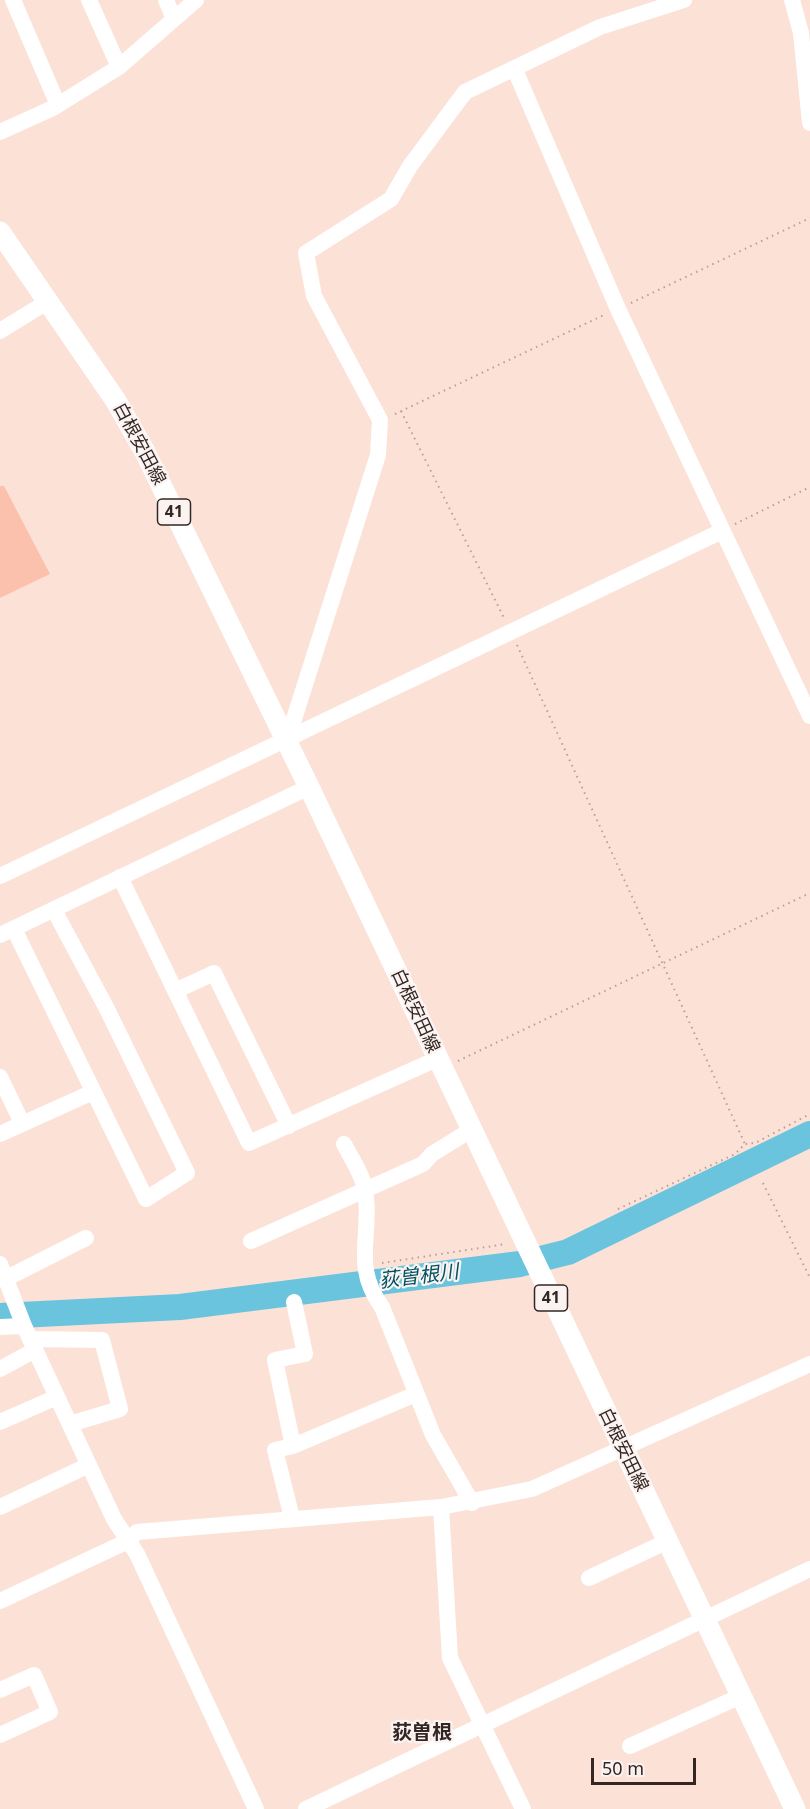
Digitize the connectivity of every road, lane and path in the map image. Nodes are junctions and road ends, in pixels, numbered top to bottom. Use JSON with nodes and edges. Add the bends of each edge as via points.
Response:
{"nodes":[{"id":1,"x":13,"y":0,"type":"edge"},
{"id":2,"x":89,"y":0,"type":"edge"},
{"id":3,"x":166,"y":0,"type":"edge"},
{"id":4,"x":196,"y":0,"type":"edge"},
{"id":5,"x":792,"y":0,"type":"edge"},
{"id":6,"x":679,"y":1,"type":"edge"},
{"id":7,"x":174,"y":19,"type":"junction"},
{"id":8,"x":119,"y":67,"type":"junction"},
{"id":9,"x":515,"y":70,"type":"junction"},
{"id":10,"x":58,"y":105,"type":"junction"},
{"id":11,"x":810,"y":123,"type":"edge"},
{"id":12,"x":0,"y":132,"type":"edge"},
{"id":13,"x":810,"y":218,"type":"edge"},
{"id":14,"x":0,"y":232,"type":"edge"},
{"id":15,"x":44,"y":298,"type":"junction"},
{"id":16,"x":618,"y":309,"type":"junction"},
{"id":17,"x":0,"y":331,"type":"edge"},
{"id":18,"x":810,"y":487,"type":"edge"},
{"id":19,"x":722,"y":531,"type":"junction"},
{"id":20,"x":511,"y":631,"type":"junction"},
{"id":21,"x":810,"y":716,"type":"edge"},
{"id":22,"x":287,"y":741,"type":"junction"},
{"id":23,"x":309,"y":787,"type":"junction"},
{"id":24,"x":0,"y":876,"type":"edge"},
{"id":25,"x":120,"y":878,"type":"junction"},
{"id":26,"x":810,"y":893,"type":"edge"},
{"id":27,"x":54,"y":910,"type":"junction"},
{"id":28,"x":7,"y":932,"type":"edge"},
{"id":29,"x":663,"y":963,"type":"junction"},
{"id":30,"x":175,"y":991,"type":"junction"},
{"id":31,"x":440,"y":1064,"type":"junction"},
{"id":32,"x":0,"y":1077,"type":"edge"},
{"id":33,"x":93,"y":1092,"type":"junction"},
{"id":34,"x":810,"y":1114,"type":"edge"},
{"id":35,"x":22,"y":1123,"type":"junction"},
{"id":36,"x":289,"y":1126,"type":"junction"},
{"id":37,"x":471,"y":1130,"type":"junction"},
{"id":38,"x":0,"y":1134,"type":"edge"},
{"id":39,"x":344,"y":1143,"type":"dead end"},
{"id":40,"x":745,"y":1144,"type":"junction"},
{"id":41,"x":764,"y":1183,"type":"dead end"},
{"id":42,"x":365,"y":1190,"type":"junction"},
{"id":43,"x":618,"y":1209,"type":"dead end"},
{"id":44,"x":86,"y":1238,"type":"dead end"},
{"id":45,"x":251,"y":1241,"type":"dead end"},
{"id":46,"x":524,"y":1241,"type":"junction"},
{"id":47,"x":365,"y":1269,"type":"junction"},
{"id":48,"x":4,"y":1271,"type":"edge"},
{"id":49,"x":810,"y":1278,"type":"edge"},
{"id":50,"x":294,"y":1302,"type":"dead end"},
{"id":51,"x":0,"y":1327,"type":"edge"},
{"id":52,"x":30,"y":1339,"type":"junction"},
{"id":53,"x":810,"y":1364,"type":"edge"},
{"id":54,"x":0,"y":1369,"type":"edge"},
{"id":55,"x":416,"y":1394,"type":"junction"},
{"id":56,"x":57,"y":1397,"type":"junction"},
{"id":57,"x":0,"y":1422,"type":"edge"},
{"id":58,"x":70,"y":1424,"type":"junction"},
{"id":59,"x":293,"y":1446,"type":"junction"},
{"id":60,"x":623,"y":1450,"type":"junction"},
{"id":61,"x":89,"y":1465,"type":"junction"},
{"id":62,"x":472,"y":1503,"type":"junction"},
{"id":63,"x":0,"y":1507,"type":"edge"},
{"id":64,"x":441,"y":1507,"type":"junction"},
{"id":65,"x":292,"y":1518,"type":"junction"},
{"id":66,"x":128,"y":1541,"type":"junction"},
{"id":67,"x":668,"y":1541,"type":"junction"},
{"id":68,"x":810,"y":1569,"type":"edge"},
{"id":69,"x":589,"y":1578,"type":"dead end"},
{"id":70,"x":0,"y":1601,"type":"edge"},
{"id":71,"x":706,"y":1619,"type":"junction"},
{"id":72,"x":0,"y":1690,"type":"edge"},
{"id":73,"x":741,"y":1696,"type":"junction"},
{"id":74,"x":483,"y":1724,"type":"junction"},
{"id":75,"x":0,"y":1735,"type":"edge"},
{"id":76,"x":630,"y":1746,"type":"dead end"},
{"id":77,"x":256,"y":1809,"type":"edge"},
{"id":78,"x":306,"y":1809,"type":"edge"},
{"id":79,"x":523,"y":1809,"type":"edge"},
{"id":80,"x":795,"y":1809,"type":"edge"}],
"edges":[{"from":1,"to":10,"type":"street"},
{"from":2,"to":8,"type":"street"},
{"from":3,"to":7,"type":"street"},
{"from":4,"to":7,"type":"street"},
{"from":5,"to":11,"type":"street","via":[[801,33]]},
{"from":6,"to":9,"type":"street","via":[[600,27]]},
{"from":7,"to":8,"type":"street"},
{"from":8,"to":10,"type":"street"},
{"from":9,"to":16,"type":"street"},
{"from":9,"to":22,"type":"street","via":[[465,92],[410,166],[391,199],[306,253],[314,296],[380,420],[378,455]]},
{"from":10,"to":12,"type":"street"},
{"from":13,"to":16,"type":"path"},
{"from":14,"to":15,"type":"main road","name":"白根安田線","number":"41"},
{"from":15,"to":17,"type":"street"},
{"from":15,"to":22,"type":"main road","name":"白根安田線","number":"41","via":[[116,401],[145,452]]},
{"from":16,"to":19,"type":"street"},
{"from":16,"to":20,"type":"path","via":[[401,411]]},
{"from":18,"to":19,"type":"path"},
{"from":19,"to":20,"type":"street"},
{"from":19,"to":21,"type":"street"},
{"from":20,"to":22,"type":"street"},
{"from":20,"to":29,"type":"path"},
{"from":22,"to":23,"type":"main road","name":"白根安田線","number":"41"},
{"from":22,"to":24,"type":"street"},
{"from":23,"to":25,"type":"street"},
{"from":23,"to":31,"type":"main road","name":"白根安田線","number":"41"},
{"from":25,"to":27,"type":"street"},
{"from":25,"to":30,"type":"street"},
{"from":26,"to":29,"type":"path"},
{"from":27,"to":28,"type":"street"},
{"from":27,"to":33,"type":"street","via":[[187,1173],[146,1199]]},
{"from":28,"to":33,"type":"street"},
{"from":29,"to":31,"type":"path"},
{"from":29,"to":40,"type":"path"},
{"from":30,"to":36,"type":"street","via":[[249,1143]]},
{"from":30,"to":36,"type":"street","via":[[214,972]]},
{"from":31,"to":36,"type":"street"},
{"from":31,"to":37,"type":"main road","name":"白根安田線","number":"41"},
{"from":32,"to":35,"type":"street"},
{"from":33,"to":35,"type":"street"},
{"from":34,"to":40,"type":"path","via":[[755,1143]]},
{"from":35,"to":38,"type":"street"},
{"from":37,"to":42,"type":"street","via":[[423,1164]]},
{"from":37,"to":46,"type":"main road","name":"白根安田線","number":"41"},
{"from":39,"to":42,"type":"street"},
{"from":40,"to":43,"type":"path","via":[[735,1154]]},
{"from":41,"to":49,"type":"path"},
{"from":42,"to":45,"type":"street"},
{"from":42,"to":47,"type":"street"},
{"from":44,"to":48,"type":"street"},
{"from":46,"to":47,"type":"path"},
{"from":46,"to":60,"type":"main road","name":"白根安田線","number":"41"},
{"from":47,"to":55,"type":"street","via":[[369,1290],[382,1307]]},
{"from":48,"to":52,"type":"street"},
{"from":50,"to":59,"type":"street","via":[[305,1354],[275,1360]]},
{"from":51,"to":52,"type":"street"},
{"from":52,"to":54,"type":"street"},
{"from":52,"to":56,"type":"street"},
{"from":52,"to":58,"type":"street","via":[[102,1340],[120,1409]]},
{"from":53,"to":60,"type":"street"},
{"from":55,"to":59,"type":"street"},
{"from":55,"to":62,"type":"street","via":[[433,1435]]},
{"from":56,"to":57,"type":"street"},
{"from":56,"to":58,"type":"street"},
{"from":58,"to":61,"type":"street"},
{"from":59,"to":65,"type":"street","via":[[275,1450]]},
{"from":60,"to":62,"type":"street","via":[[532,1489]]},
{"from":60,"to":67,"type":"main road","name":"白根安田線","number":"41"},
{"from":61,"to":63,"type":"street"},
{"from":61,"to":66,"type":"street"},
{"from":62,"to":64,"type":"street"},
{"from":64,"to":65,"type":"street"},
{"from":64,"to":74,"type":"street","via":[[450,1658]]},
{"from":65,"to":66,"type":"street","via":[[137,1532]]},
{"from":66,"to":70,"type":"street"},
{"from":66,"to":77,"type":"street"},
{"from":67,"to":69,"type":"street"},
{"from":67,"to":71,"type":"main road","name":"白根安田線","number":"41"},
{"from":68,"to":71,"type":"street"},
{"from":71,"to":73,"type":"main road","name":"白根安田線","number":"41"},
{"from":71,"to":74,"type":"street"},
{"from":72,"to":75,"type":"street","via":[[34,1675],[50,1712]]},
{"from":73,"to":76,"type":"street"},
{"from":73,"to":80,"type":"main road","name":"白根安田線","number":"41"},
{"from":74,"to":78,"type":"street"},
{"from":74,"to":79,"type":"street"}]}
